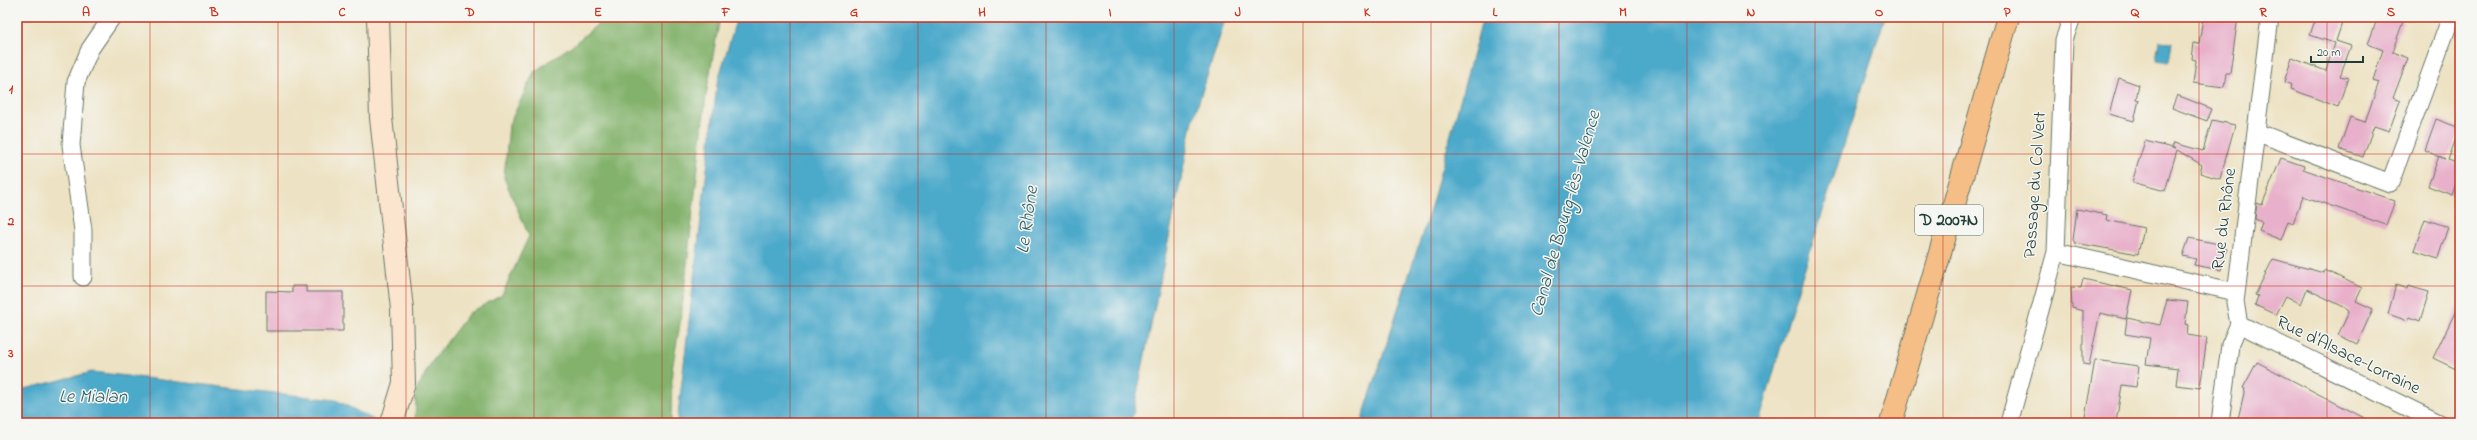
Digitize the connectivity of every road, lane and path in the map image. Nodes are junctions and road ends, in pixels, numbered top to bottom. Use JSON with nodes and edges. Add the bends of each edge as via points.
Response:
{"nodes":[{"id":1,"x":112,"y":17,"type":"edge"},
{"id":2,"x":2008,"y":17,"type":"edge"},
{"id":3,"x":2072,"y":17,"type":"edge"},
{"id":4,"x":2270,"y":17,"type":"edge"},
{"id":5,"x":2452,"y":17,"type":"edge"},
{"id":6,"x":377,"y":18,"type":"edge"},
{"id":7,"x":2256,"y":132,"type":"junction"},
{"id":8,"x":2056,"y":252,"type":"junction"},
{"id":9,"x":83,"y":277,"type":"dead end"},
{"id":10,"x":2236,"y":292,"type":"junction"},
{"id":11,"x":2239,"y":324,"type":"junction"},
{"id":12,"x":392,"y":423,"type":"edge"},
{"id":13,"x":1891,"y":423,"type":"edge"},
{"id":14,"x":2009,"y":423,"type":"edge"},
{"id":15,"x":2220,"y":423,"type":"edge"},
{"id":16,"x":2440,"y":423,"type":"edge"}],
"edges":[{"from":1,"to":9,"type":"street","via":[[90,49],[76,82],[71,146],[83,230]]},
{"from":2,"to":13,"type":"main road","number":"D 2007N"},
{"from":3,"to":8,"type":"street","name":"Passage du Col Vert","via":[[2064,40]]},
{"from":4,"to":7,"type":"street","name":"Rue du Rhône"},
{"from":5,"to":7,"type":"street","via":[[2390,183]]},
{"from":6,"to":12,"type":"street","via":[[381,118],[402,309],[404,383]]},
{"from":7,"to":10,"type":"street","name":"Rue du Rhône"},
{"from":8,"to":10,"type":"street"},
{"from":8,"to":14,"type":"street","name":"Passage du Col Vert"},
{"from":10,"to":11,"type":"street","name":"Rue du Rhône"},
{"from":11,"to":15,"type":"street","via":[[2230,346]]},
{"from":11,"to":16,"type":"street","name":"Rue d'Alsace-Lorraine"}]}
